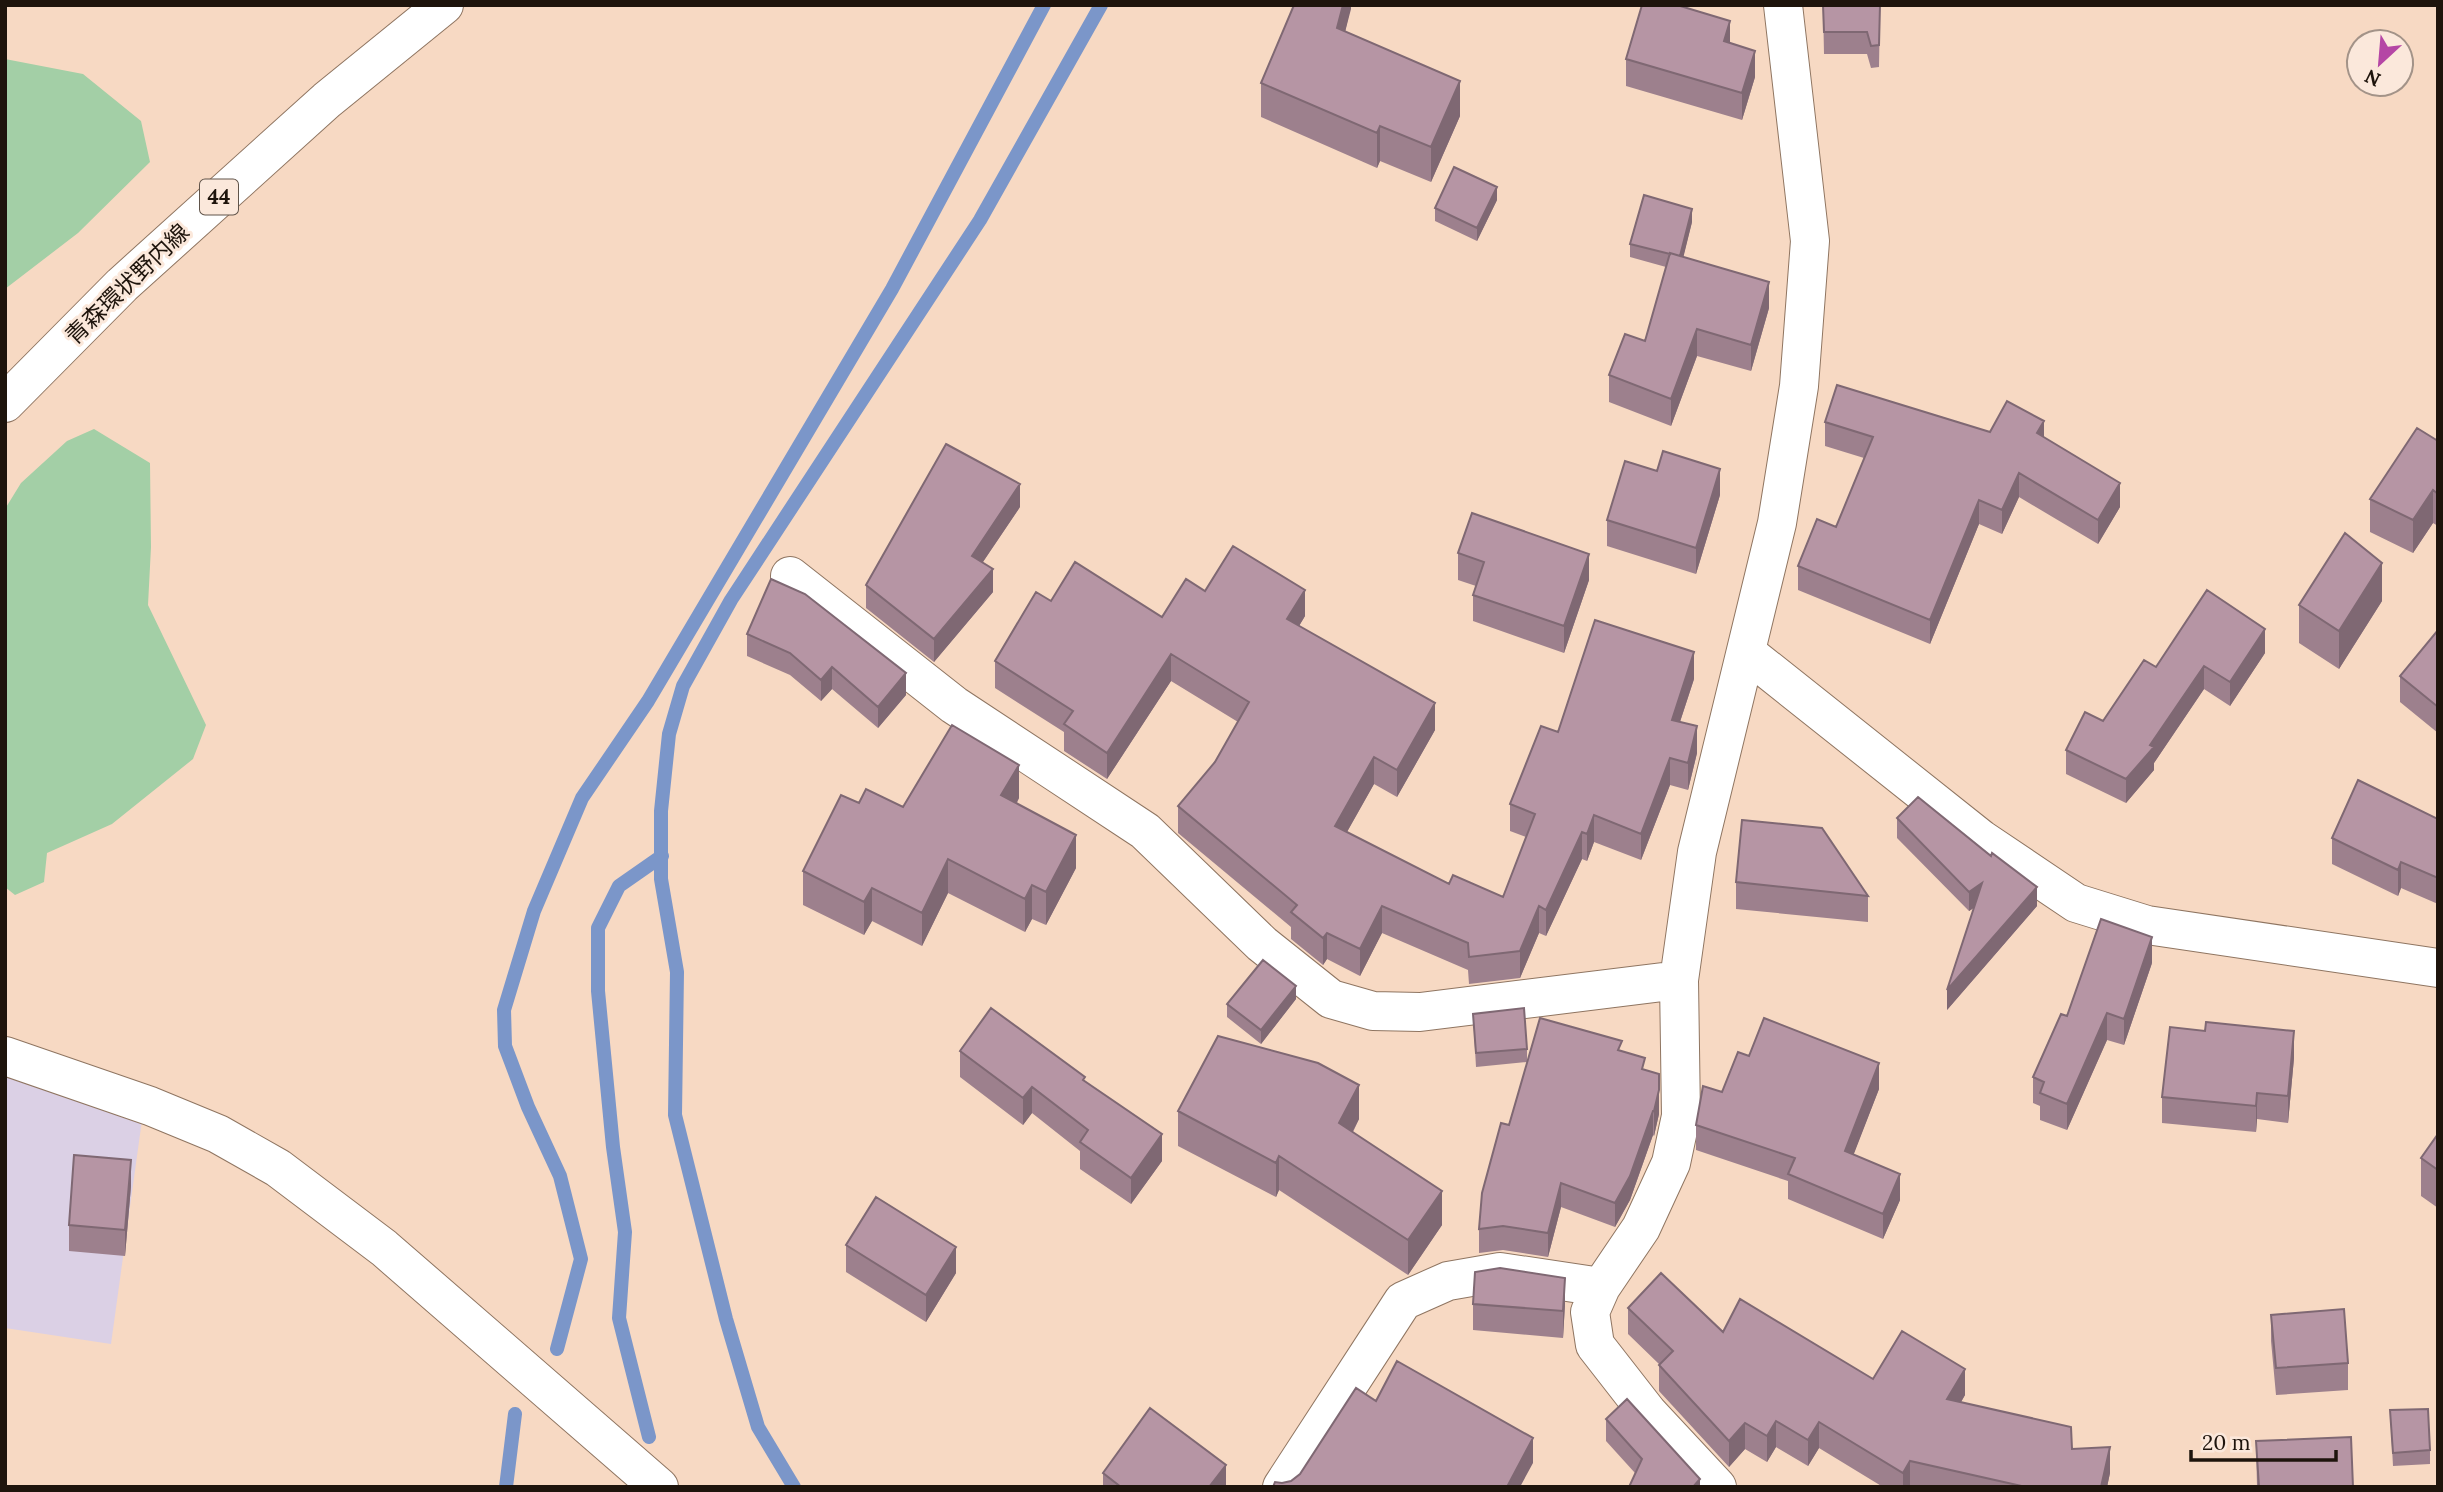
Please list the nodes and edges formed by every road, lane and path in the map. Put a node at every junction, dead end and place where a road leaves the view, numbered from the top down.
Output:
1 (444, 5) edge
2 (1783, 5) edge
3 (5, 402) edge
4 (790, 576) dead end
5 (1747, 653) junction
6 (2438, 968) edge
7 (1679, 980) junction
8 (5, 1056) edge
9 (1601, 1287) junction
10 (659, 1487) edge
11 (1282, 1487) edge
12 (1717, 1487) edge

1 - 3 street, 青森環状野内線 / 44
2 - 5 street
4 - 7 street
5 - 6 street
5 - 7 street
7 - 9 street
8 - 10 street
9 - 11 street
9 - 12 street

